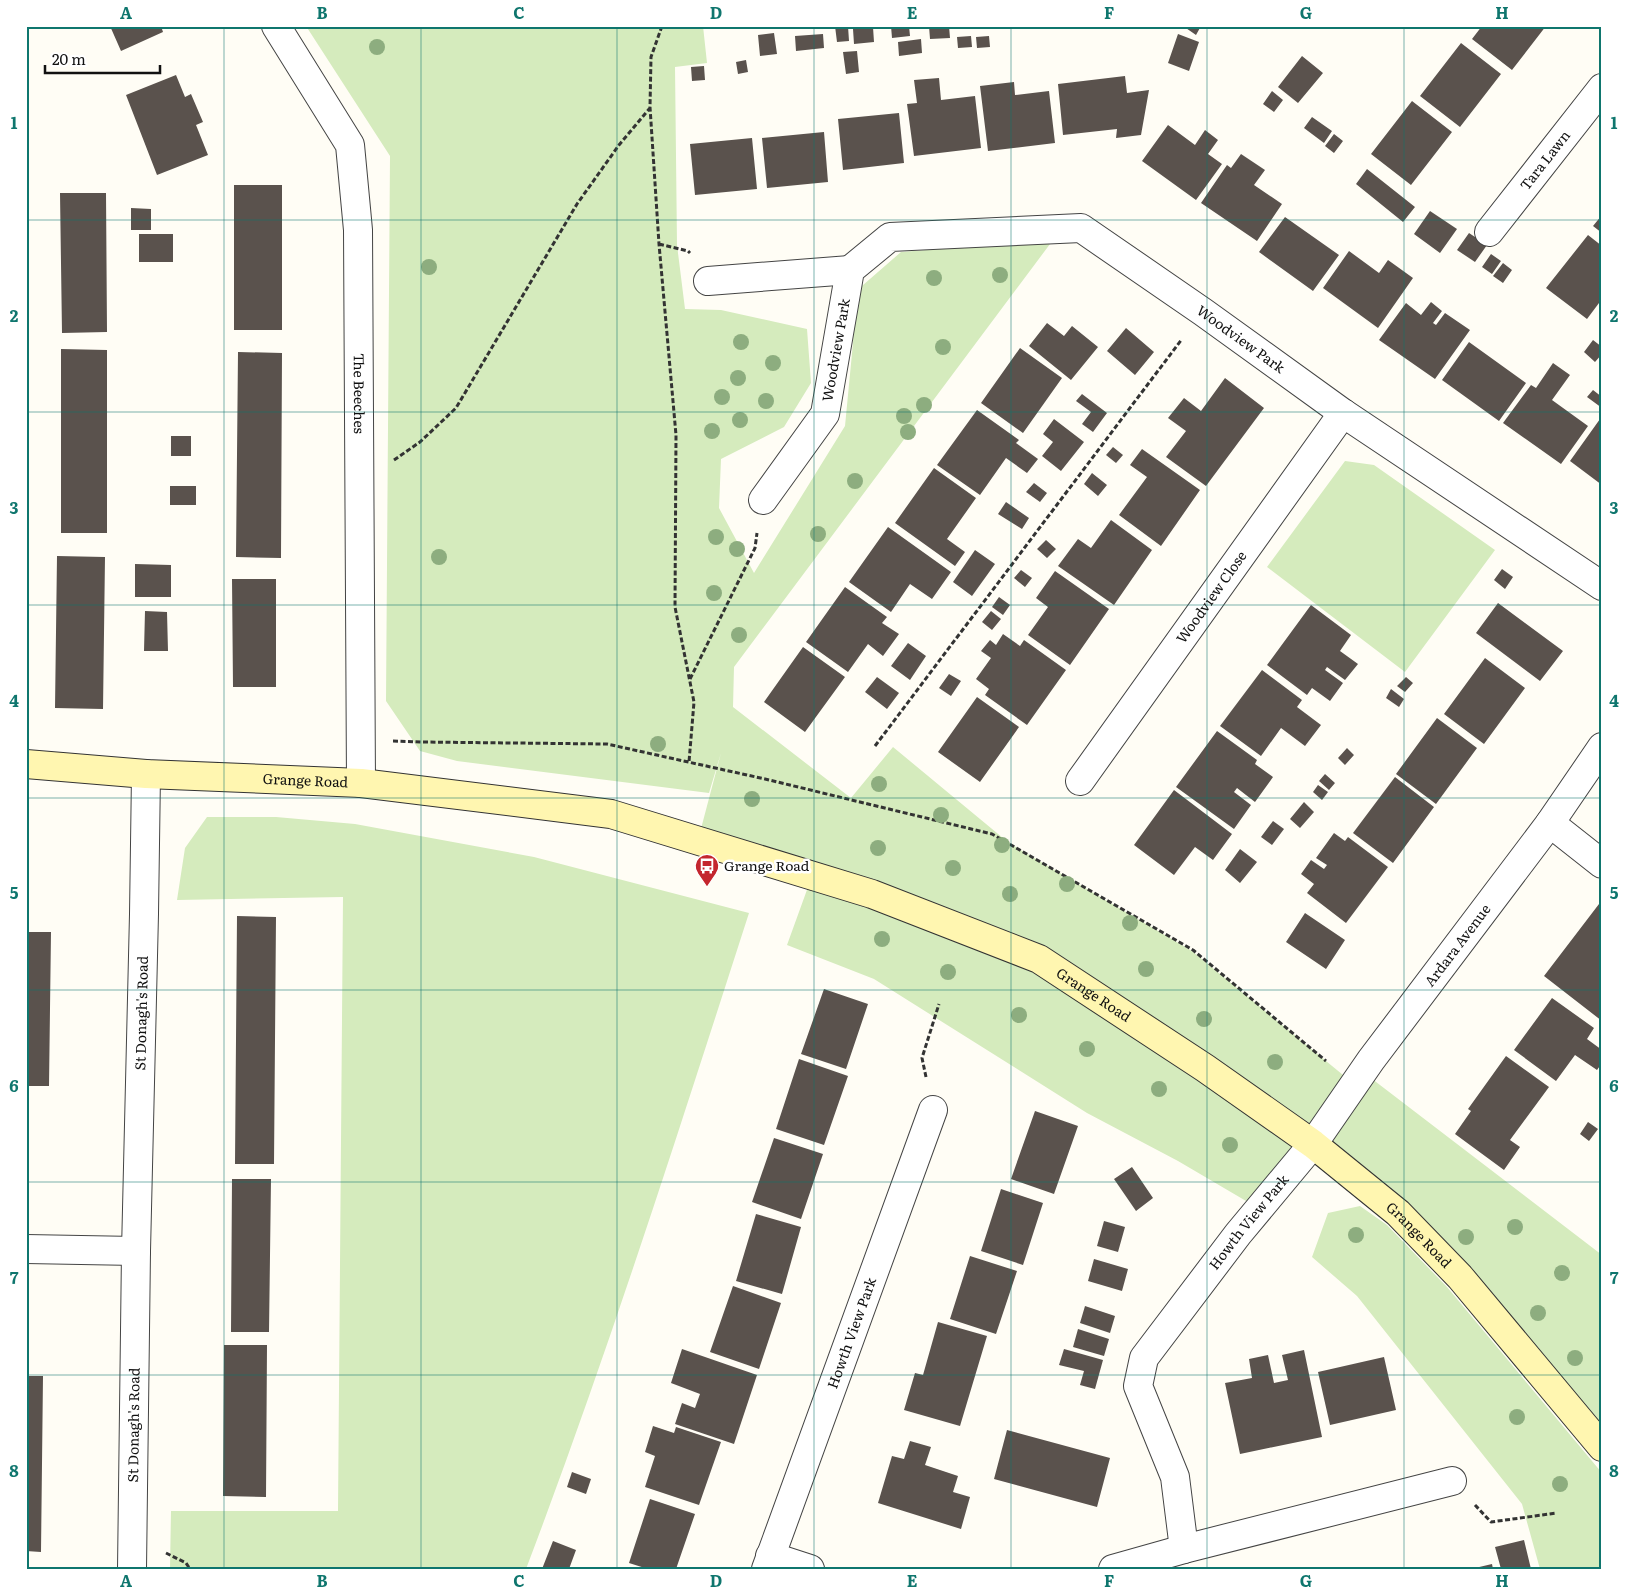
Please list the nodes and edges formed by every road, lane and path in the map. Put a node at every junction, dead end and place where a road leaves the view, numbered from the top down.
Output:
1 (276, 26) edge
2 (662, 26) edge
3 (1602, 88) edge
4 (650, 107) junction
5 (1489, 232) dead end
6 (850, 270) junction
7 (708, 281) dead end
8 (1203, 312) junction
9 (1343, 413) junction
10 (359, 485) junction
11 (763, 500) joint
12 (1602, 586) edge
13 (690, 680) junction
14 (360, 738) junction
15 (875, 746) dead end
16 (1602, 747) edge
17 (690, 762) junction
18 (26, 764) edge
19 (146, 774) junction
20 (1080, 781) dead end
21 (361, 783) junction
22 (1550, 823) junction
23 (1602, 864) edge
24 (939, 1004) dead end
25 (1326, 1061) dead end
26 (933, 1110) joint
27 (1313, 1144) junction
28 (26, 1250) edge
29 (136, 1251) junction
30 (1602, 1447) edge
31 (1452, 1481) joint
32 (1557, 1513) dead end
33 (1184, 1548) junction
34 (768, 1562) edge
35 (132, 1569) edge
36 (810, 1569) edge
37 (1113, 1569) edge

1 - 10 street, The Beeches
2 - 4 path
3 - 5 street, Tara Lawn
4 - 10 path
4 - 13 path
6 - 7 street
6 - 8 street, Woodview Park
6 - 11 street, Woodview Park
8 - 9 street, Woodview Park
8 - 15 path
9 - 12 street, Woodview Park
9 - 20 street, Woodview Close
10 - 14 street, The Beeches
11 - 13 path
13 - 17 path
14 - 17 path
14 - 21 street, The Beeches
16 - 22 street, Ardara Avenue
17 - 25 path
18 - 19 main road, Grange Road
19 - 21 main road, Grange Road
19 - 29 street, St Donagh's Road
21 - 27 main road, Grange Road
22 - 23 street
22 - 27 street, Ardara Avenue
24 - 26 path
26 - 34 street, Howth View Park
27 - 30 main road, Grange Road
27 - 33 street, Howth View Park
28 - 29 street
29 - 35 street, St Donagh's Road
31 - 32 path
31 - 33 street
33 - 37 street
34 - 36 street, Howth View Park

